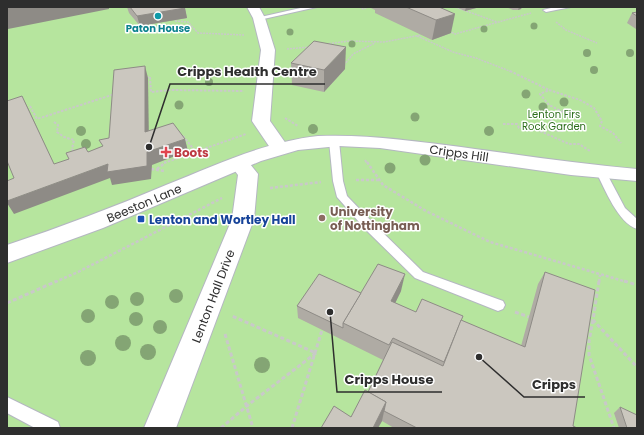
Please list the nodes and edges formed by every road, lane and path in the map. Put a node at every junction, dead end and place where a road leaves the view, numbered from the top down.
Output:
1 (314, 7) edge
2 (359, 7) edge
3 (369, 7) edge
4 (455, 7) edge
5 (568, 7) edge
6 (546, 10) dead end
7 (256, 12) edge
8 (529, 13) dead end
9 (523, 14) dead end
10 (533, 16) dead end
11 (552, 20) dead end
12 (175, 21) edge
13 (497, 22) junction
14 (448, 30) edge
15 (417, 35) junction
16 (421, 35) edge
17 (266, 43) junction
18 (376, 43) junction
19 (597, 43) dead end
20 (325, 44) edge
21 (312, 47) edge
22 (344, 65) edge
23 (143, 78) edge
24 (116, 88) edge
25 (548, 90) junction
26 (264, 97) junction
27 (30, 106) dead end
28 (54, 122) dead end
29 (503, 124) dead end
30 (539, 130) junction
31 (181, 134) edge
32 (275, 140) junction
33 (334, 142) junction
34 (312, 143) junction
35 (621, 143) dead end
36 (196, 152) junction
37 (592, 154) dead end
38 (77, 156) edge
39 (363, 156) dead end
40 (239, 163) junction
41 (157, 168) junction
42 (151, 169) dead end
43 (162, 170) dead end
44 (601, 172) junction
45 (637, 175) edge
46 (379, 180) junction
47 (338, 181) junction
48 (246, 192) junction
49 (637, 225) edge
50 (7, 254) edge
51 (600, 275) junction
52 (637, 285) edge
53 (7, 303) edge
54 (498, 305) dead end
55 (214, 308) junction
56 (593, 320) junction
57 (322, 330) edge
58 (316, 353) junction
59 (637, 367) edge
60 (248, 405) junction
61 (7, 406) edge
62 (52, 428) edge
63 (160, 428) edge
64 (221, 428) edge
65 (254, 428) edge
66 (292, 428) edge
67 (614, 428) edge

1 - 7 lane
2 - 3 path
4 - 13 path
5 - 6 lane
7 - 17 street
8 - 10 path
9 - 13 path
11 - 19 path
12 - 17 path
13 - 14 path
15 - 16 path
15 - 18 path
15 - 25 path
17 - 21 path
17 - 26 street
18 - 20 path
18 - 22 path
23 - 26 path
24 - 27 path
25 - 30 path
25 - 35 path
26 - 32 street
26 - 34 path
28 - 38 path
29 - 30 path
30 - 37 path
31 - 36 path
32 - 34 street, Cripps Hill
32 - 36 path
32 - 40 street, Beeston Lane
33 - 34 street, Cripps Hill
33 - 44 street, Cripps Hill
33 - 47 lane
36 - 41 path
39 - 46 path
40 - 48 street, Lenton Hall Drive
40 - 50 street, Beeston Lane
41 - 42 path
41 - 43 path
44 - 45 street, Cripps Hill
44 - 49 lane
46 - 47 path
46 - 51 path
47 - 48 path
47 - 54 lane
48 - 53 path
48 - 55 street, Lenton Hall Drive
51 - 52 path
51 - 56 path
55 - 58 path
55 - 60 path
55 - 63 street, Lenton Hall Drive
56 - 59 path
56 - 67 path
57 - 58 path
58 - 60 path
58 - 66 path
60 - 64 path
60 - 65 path
61 - 62 lane

